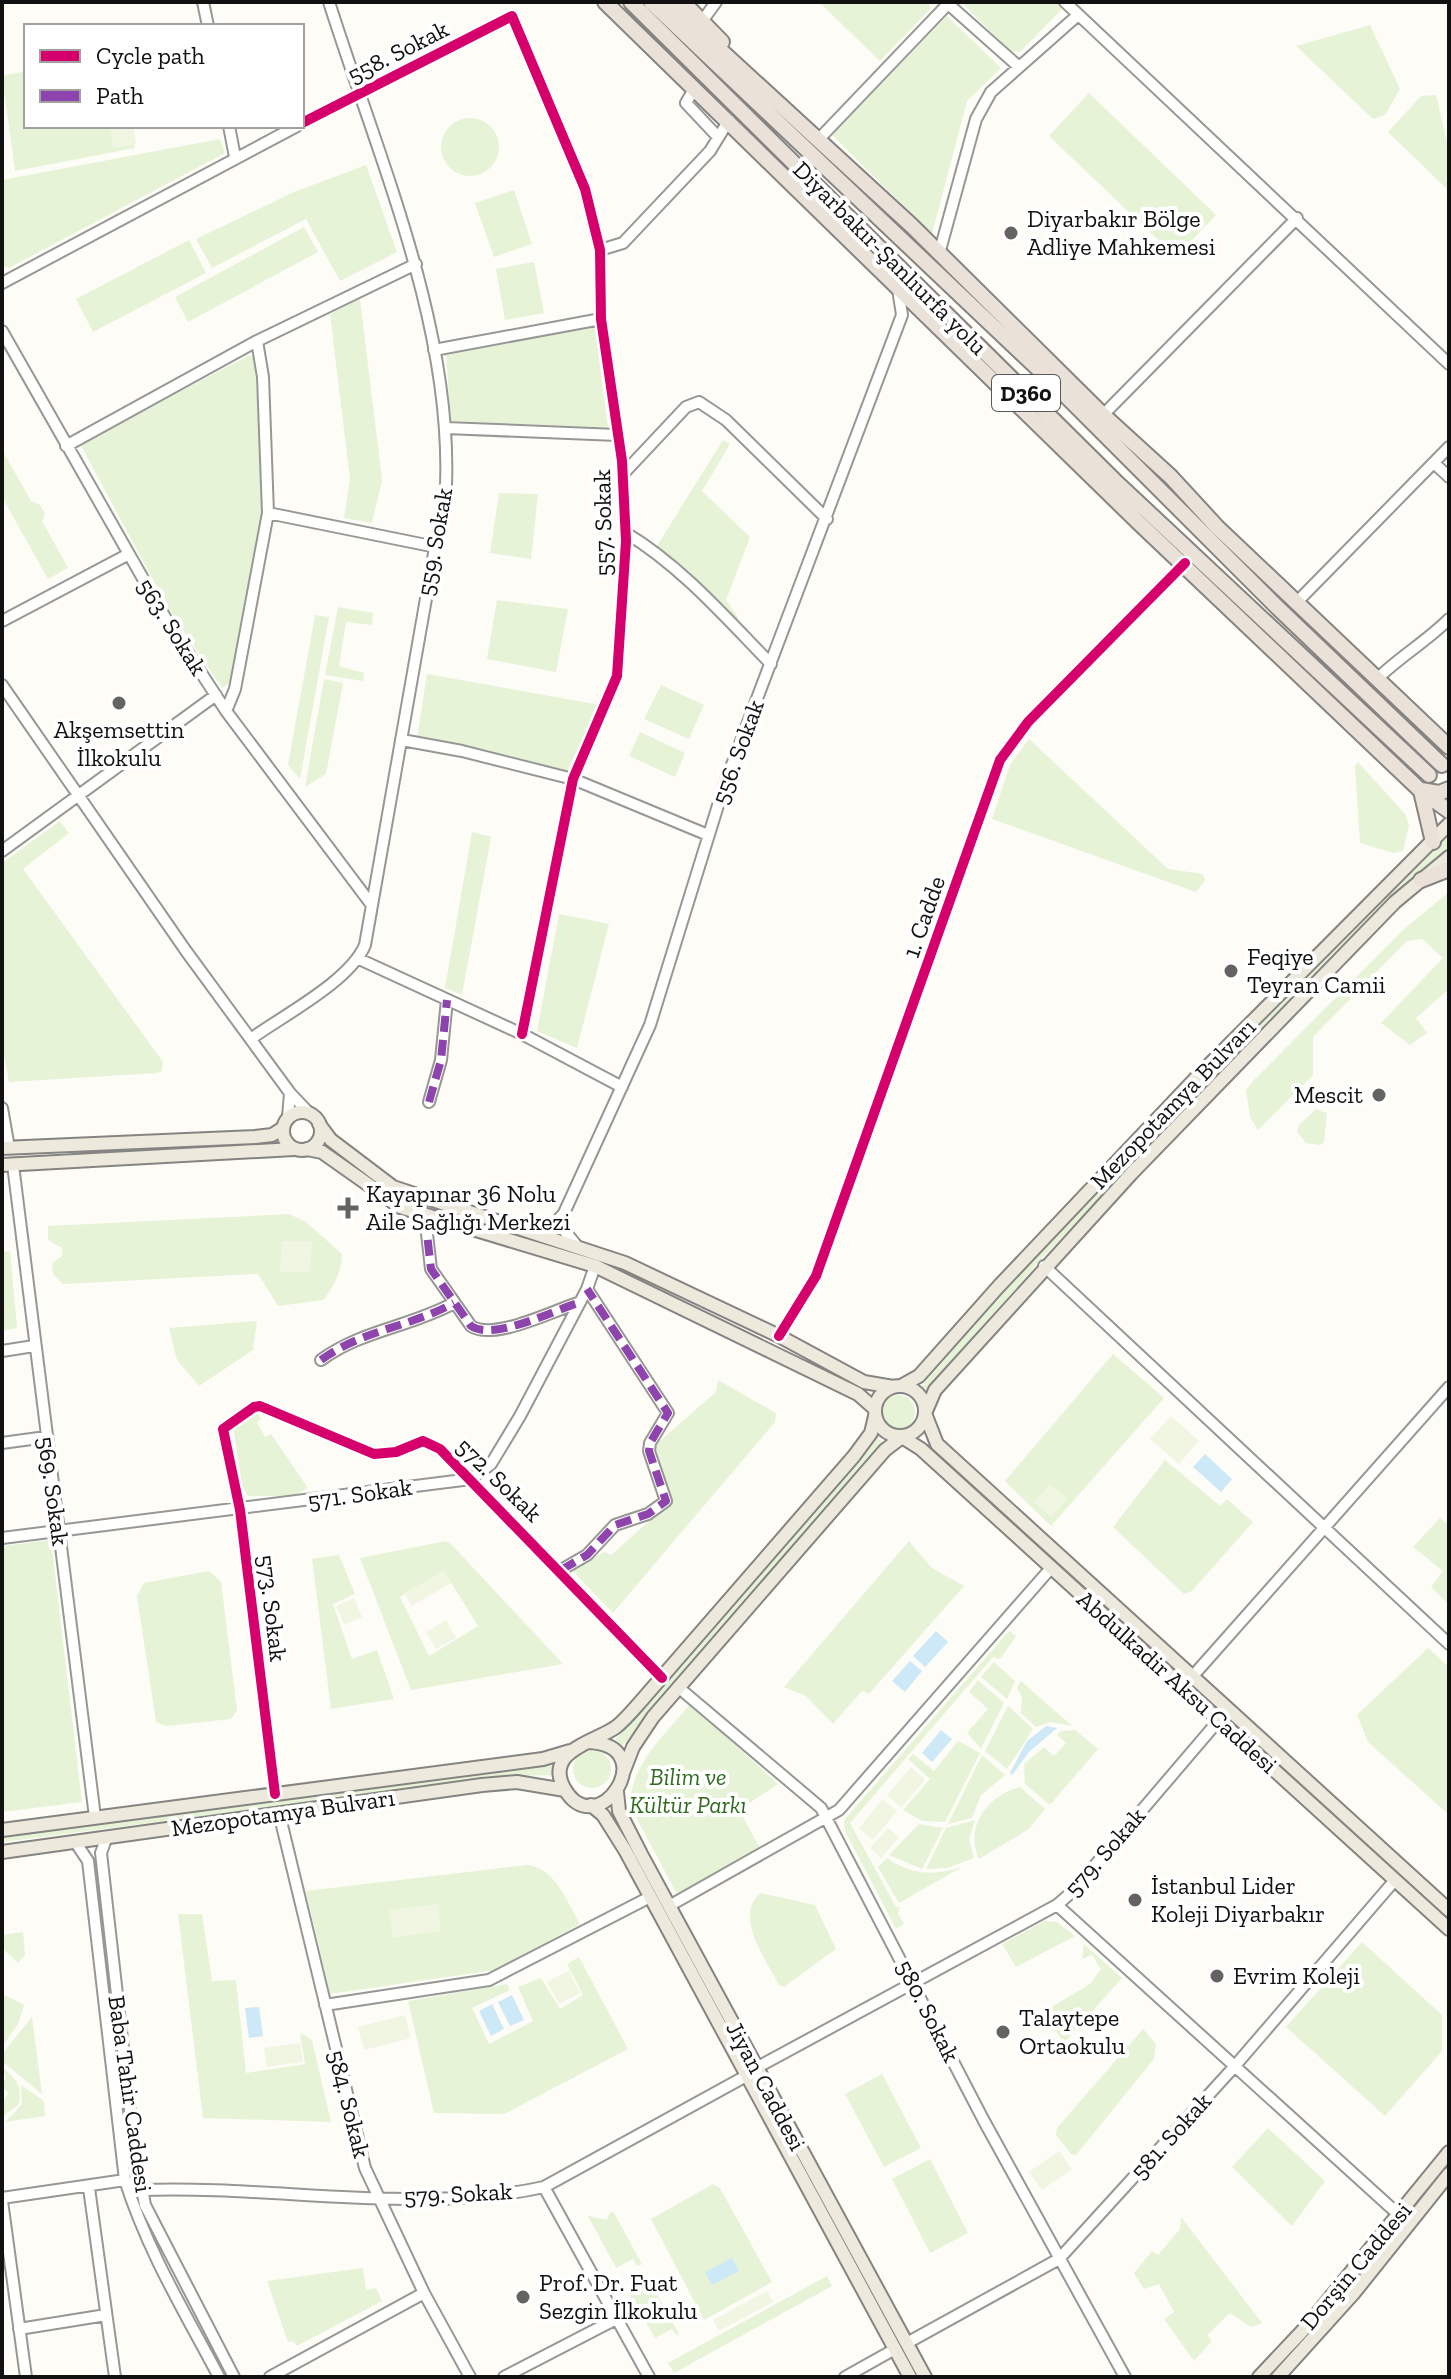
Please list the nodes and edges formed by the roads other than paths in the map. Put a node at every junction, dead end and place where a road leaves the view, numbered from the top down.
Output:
1 (203, 2) edge
2 (329, 2) edge
3 (605, 2) edge
4 (631, 2) edge
5 (651, 2) edge
6 (668, 2) edge
7 (683, 2) edge
8 (716, 2) edge
9 (1065, 2) edge
10 (947, 3) edge
11 (1078, 15) junction
12 (512, 16) joint
13 (703, 20) junction
14 (208, 24) edge
15 (1018, 66) junction
16 (694, 89) junction
17 (765, 91) junction
18 (359, 95) junction
19 (729, 120) junction
20 (304, 123) edge
21 (229, 128) edge
22 (294, 128) edge
23 (718, 137) junction
24 (772, 140) junction
25 (818, 140) junction
26 (235, 157) junction
27 (1297, 218) junction
28 (600, 250) junction
29 (939, 254) junction
30 (416, 264) junction
31 (880, 267) junction
32 (2, 283) edge
33 (948, 284) junction
34 (898, 289) junction
35 (601, 319) junction
36 (2, 331) edge
37 (1019, 332) junction
38 (257, 341) junction
39 (434, 350) junction
40 (1449, 364) edge
41 (1010, 395) junction
42 (1103, 415) junction
43 (446, 428) junction
44 (617, 435) junction
45 (1133, 445) junction
46 (66, 446) junction
47 (1449, 447) edge
48 (1088, 453) junction
49 (1434, 463) junction
50 (623, 474) junction
51 (1449, 477) edge
52 (268, 513) junction
53 (827, 519) junction
54 (626, 533) junction
55 (1215, 545) junction
56 (436, 547) junction
57 (127, 555) junction
58 (1185, 563) junction
59 (1296, 603) junction
60 (1449, 619) edge
61 (2, 621) edge
62 (771, 664) junction
63 (1376, 680) junction
64 (2, 685) edge
65 (216, 695) junction
66 (226, 711) junction
67 (402, 740) junction
68 (1449, 747) edge
69 (1442, 765) dead end
70 (1429, 775) dead end
71 (573, 779) junction
72 (1449, 789) edge
73 (1420, 790) junction
74 (78, 796) junction
75 (1449, 811) edge
76 (1449, 824) edge
77 (708, 835) junction
78 (1433, 842) junction
79 (2, 851) edge
80 (1449, 857) edge
81 (1449, 869) edge
82 (1421, 880) junction
83 (371, 904) junction
84 (359, 959) junction
85 (447, 1000) junction
86 (522, 1034) junction
87 (252, 1038) junction
88 (622, 1087) junction
89 (290, 1093) junction
90 (429, 1102) dead end
91 (2, 1108) edge
92 (315, 1120) junction
93 (286, 1123) junction
94 (6, 1148) edge
95 (300, 1149) junction
96 (8, 1165) edge
97 (564, 1213) junction
98 (425, 1216) junction
99 (531, 1231) junction
100 (577, 1246) junction
101 (595, 1266) junction
102 (1044, 1266) junction
103 (587, 1289) junction
104 (454, 1303) junction
105 (578, 1303) junction
106 (779, 1336) junction
107 (34, 1346) junction
108 (2, 1351) edge
109 (321, 1360) dead end
110 (897, 1386) junction
111 (1449, 1387) edge
112 (875, 1412) junction
113 (926, 1414) junction
114 (223, 1429) joint
115 (46, 1437) junction
116 (902, 1437) junction
117 (2, 1443) edge
118 (471, 1479) junction
119 (240, 1510) junction
120 (1324, 1529) junction
121 (59, 1531) junction
122 (2, 1538) edge
123 (1051, 1568) junction
124 (561, 1570) junction
125 (1449, 1644) edge
126 (1192, 1677) junction
127 (662, 1678) junction
128 (678, 1687) junction
129 (1219, 1720) junction
130 (588, 1742) junction
131 (570, 1751) junction
132 (623, 1773) junction
133 (565, 1790) junction
134 (617, 1792) junction
135 (275, 1794) junction
136 (591, 1805) junction
137 (279, 1813) junction
138 (95, 1817) junction
139 (827, 1819) junction
140 (2, 1830) edge
141 (106, 1839) junction
142 (76, 1843) junction
143 (2, 1852) edge
144 (1395, 1880) junction
145 (650, 1897) junction
146 (1057, 1905) junction
147 (669, 1906) junction
148 (1449, 1910) edge
149 (1449, 1929) edge
150 (913, 1981) junction
151 (325, 2005) junction
152 (1234, 2067) junction
153 (751, 2072) junction
154 (1449, 2152) edge
155 (1449, 2174) edge
156 (125, 2180) junction
157 (544, 2187) junction
158 (89, 2188) junction
159 (142, 2190) junction
160 (377, 2198) junction
161 (2, 2200) edge
162 (1399, 2215) junction
163 (1059, 2259) junction
164 (424, 2293) junction
165 (106, 2315) junction
166 (618, 2318) junction
167 (19, 2329) junction
168 (901, 2346) junction
169 (26, 2377) edge
170 (115, 2377) edge
171 (219, 2377) edge
172 (234, 2377) edge
173 (270, 2377) edge
174 (470, 2377) edge
175 (504, 2377) edge
176 (649, 2377) edge
177 (845, 2377) edge
178 (910, 2377) edge
179 (925, 2377) edge
180 (1125, 2377) edge
181 (1259, 2377) edge
182 (1278, 2377) edge

1 - 14 street
2 - 18 street, 559. Sokak
3 - 16 highway
4 - 24 highway, Diyarbakır-Şanlıurfa yolu / D360
5 - 33 highway, Diyarbakır-Şanlıurfa yolu / D360
6 - 17 highway
7 - 13 highway
8 - 13 street
9 - 11 street
10 - 15 street
10 - 25 street
11 - 15 street
11 - 27 street
12 - 18 street, 558. Sokak
12 - 28 street, 557. Sokak
13 - 17 highway
15 - 29 street
16 - 19 highway
16 - 23 street
17 - 25 highway
18 - 20 street, 558. Sokak
18 - 30 street, 559. Sokak
19 - 23 street
19 - 31 highway
21 - 26 street
22 - 26 street, 558. Sokak
23 - 28 street
24 - 31 highway
24 - 48 highway, Diyarbakır-Şanlıurfa yolu / D360
25 - 29 highway
26 - 32 street, 558. Sokak
27 - 40 street
27 - 42 street
28 - 35 street, 557. Sokak
29 - 37 highway
30 - 38 street
30 - 39 street, 559. Sokak
31 - 34 highway
33 - 37 highway
33 - 55 highway, Diyarbakır-Şanlıurfa yolu / D360
34 - 41 highway
34 - 53 street, 556. Sokak
35 - 39 street
35 - 44 street, 557. Sokak
36 - 46 street, 563. Sokak
37 - 42 highway
38 - 46 street
38 - 52 street
39 - 43 street, 559. Sokak
41 - 48 highway
41 - 58 highway
42 - 45 highway
43 - 44 street
43 - 56 street, 559. Sokak
44 - 50 street, 557. Sokak
45 - 55 highway
45 - 59 highway
46 - 57 street, 563. Sokak
47 - 49 street
48 - 70 highway, Diyarbakır-Şanlıurfa yolu / D360
49 - 51 street
49 - 59 street
50 - 53 street
50 - 54 street, 557. Sokak
52 - 56 street
52 - 66 street
53 - 62 street, 556. Sokak
54 - 62 street
54 - 71 street, 557. Sokak
55 - 69 highway, Diyarbakır-Şanlıurfa yolu / D360
56 - 67 street, 559. Sokak
57 - 61 street
57 - 65 street, 563. Sokak
58 - 73 highway
58 - 106 street, 1. Cadde
59 - 63 highway
60 - 63 street
62 - 77 street, 556. Sokak
63 - 68 highway
64 - 74 street
65 - 66 street, 563. Sokak
65 - 74 street
66 - 83 street, 563. Sokak
67 - 71 street
67 - 83 street, 559. Sokak
71 - 77 street
71 - 86 street, 557. Sokak
72 - 73 highway
73 - 75 highway
73 - 78 highway
74 - 79 street
74 - 87 street
76 - 78 main road, Mezopotamya Bulvarı
77 - 88 street, 556. Sokak
78 - 110 main road, Mezopotamya Bulvarı
80 - 82 main road, Mezopotamya Bulvarı
81 - 82 highway
82 - 102 main road, Mezopotamya Bulvarı
83 - 84 street, 559. Sokak
84 - 85 street
84 - 87 street
85 - 86 street
85 - 90 street
86 - 88 street
87 - 89 street
88 - 97 street, 556. Sokak
89 - 92 street
89 - 93 street
91 - 94 street
92 - 93 main road
92 - 95 main road
92 - 99 main road
93 - 94 main road
93 - 95 main road
95 - 96 main road
95 - 98 main road
96 - 107 street, 569. Sokak
97 - 99 street
97 - 100 street
98 - 101 main road
98 - 104 street
99 - 100 main road
100 - 106 main road
101 - 103 street
101 - 112 main road
102 - 113 main road, Mezopotamya Bulvarı
102 - 120 street
103 - 105 street
103 - 124 street
104 - 105 street
104 - 109 street
105 - 118 street
106 - 110 main road
107 - 108 street
107 - 115 street, 569. Sokak
110 - 112 main road
110 - 113 main road
111 - 120 street
112 - 116 main road
112 - 127 main road
113 - 116 main road
113 - 126 main road, Abdulkadir Aksu Caddesi
114 - 118 street, 572. Sokak
114 - 119 street, 573. Sokak
115 - 117 street
115 - 121 street, 569. Sokak
116 - 123 main road, Abdulkadir Aksu Caddesi
116 - 128 main road
118 - 119 street, 571. Sokak
118 - 124 street, 572. Sokak
119 - 121 street, 571. Sokak
119 - 135 street, 573. Sokak
120 - 125 street
120 - 126 street
121 - 122 street, 571. Sokak
121 - 138 street, 569. Sokak
123 - 129 main road, Abdulkadir Aksu Caddesi
123 - 139 street
124 - 127 street, 572. Sokak
126 - 148 main road, Abdulkadir Aksu Caddesi
127 - 130 main road
128 - 132 main road
128 - 139 street, 580. Sokak
129 - 144 main road, Abdulkadir Aksu Caddesi
129 - 146 street, 579. Sokak
130 - 131 main road
130 - 132 main road
131 - 133 main road
131 - 135 main road
132 - 134 main road
133 - 136 main road
133 - 137 main road, Mezopotamya Bulvarı
134 - 136 main road
134 - 147 main road, Jiyan Caddesi
135 - 138 main road
136 - 145 main road, Jiyan Caddesi
137 - 141 main road, Mezopotamya Bulvarı
137 - 151 street, 584. Sokak
138 - 140 main road
139 - 147 street
139 - 150 street, 580. Sokak
141 - 142 main road, Mezopotamya Bulvarı
141 - 159 street, Baba Tahir Caddesi
142 - 143 main road, Mezopotamya Bulvarı
142 - 156 street, Baba Tahir Caddesi
144 - 149 main road, Abdulkadir Aksu Caddesi
144 - 152 street, 581. Sokak
145 - 151 street
145 - 153 main road, Jiyan Caddesi
146 - 150 street, 579. Sokak
146 - 152 street
147 - 153 main road, Jiyan Caddesi
150 - 153 street, 579. Sokak
150 - 163 street, 580. Sokak
151 - 160 street, 584. Sokak
152 - 162 street
152 - 163 street, 581. Sokak
153 - 157 street, 579. Sokak
153 - 168 main road, Jiyan Caddesi
154 - 162 main road, Dorşin Caddesi
155 - 182 main road, Dorşin Caddesi
156 - 158 street
156 - 171 street, Baba Tahir Caddesi
157 - 160 street, 579. Sokak
157 - 166 street
158 - 161 street
158 - 165 street
159 - 160 street, 579. Sokak
159 - 172 street, Baba Tahir Caddesi
160 - 164 street, 584. Sokak
161 - 167 street
162 - 181 main road, Dorşin Caddesi
163 - 168 street, 581. Sokak
163 - 180 street, 580. Sokak
164 - 173 street
164 - 174 street, 584. Sokak
165 - 167 street
165 - 170 street
166 - 175 street
166 - 176 street
167 - 169 street
168 - 177 street, 581. Sokak
168 - 178 main road, Jiyan Caddesi
168 - 179 main road, Jiyan Caddesi

